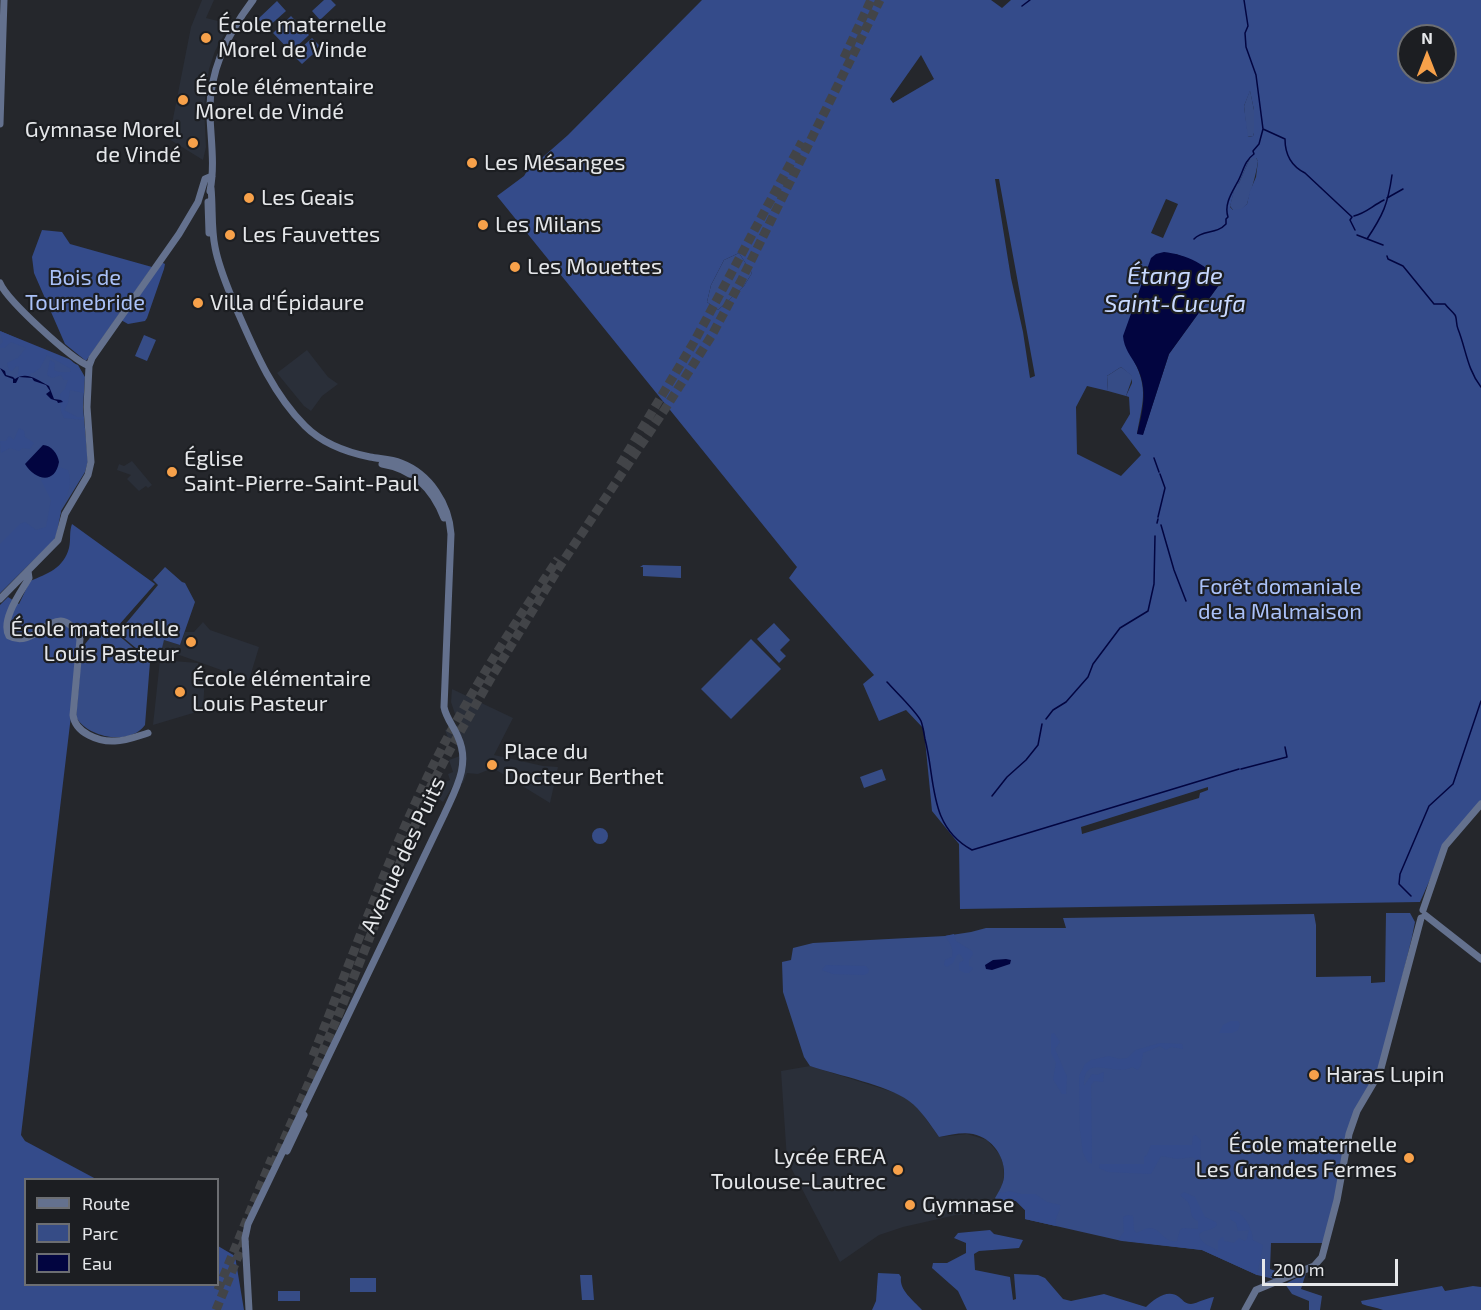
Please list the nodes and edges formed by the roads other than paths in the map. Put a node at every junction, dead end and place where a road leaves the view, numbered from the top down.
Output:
1 (4, 0) edge
2 (253, 0) edge
3 (0, 123) edge
4 (212, 176) junction
5 (0, 283) edge
6 (89, 366) junction
7 (28, 571) junction
8 (7, 592) junction
9 (0, 599) edge
10 (18, 599) junction
11 (148, 733) dead end
12 (1481, 804) edge
13 (1423, 914) junction
14 (1481, 959) edge
15 (249, 1310) edge
16 (1245, 1310) edge

1 - 3 street
2 - 4 street, Avenue des Puits
4 - 6 street
4 - 15 street, Avenue des Puits
5 - 6 street
6 - 7 street
7 - 8 street
7 - 10 street
8 - 9 street
8 - 10 street
10 - 11 street
12 - 13 street
13 - 14 street
13 - 16 street

